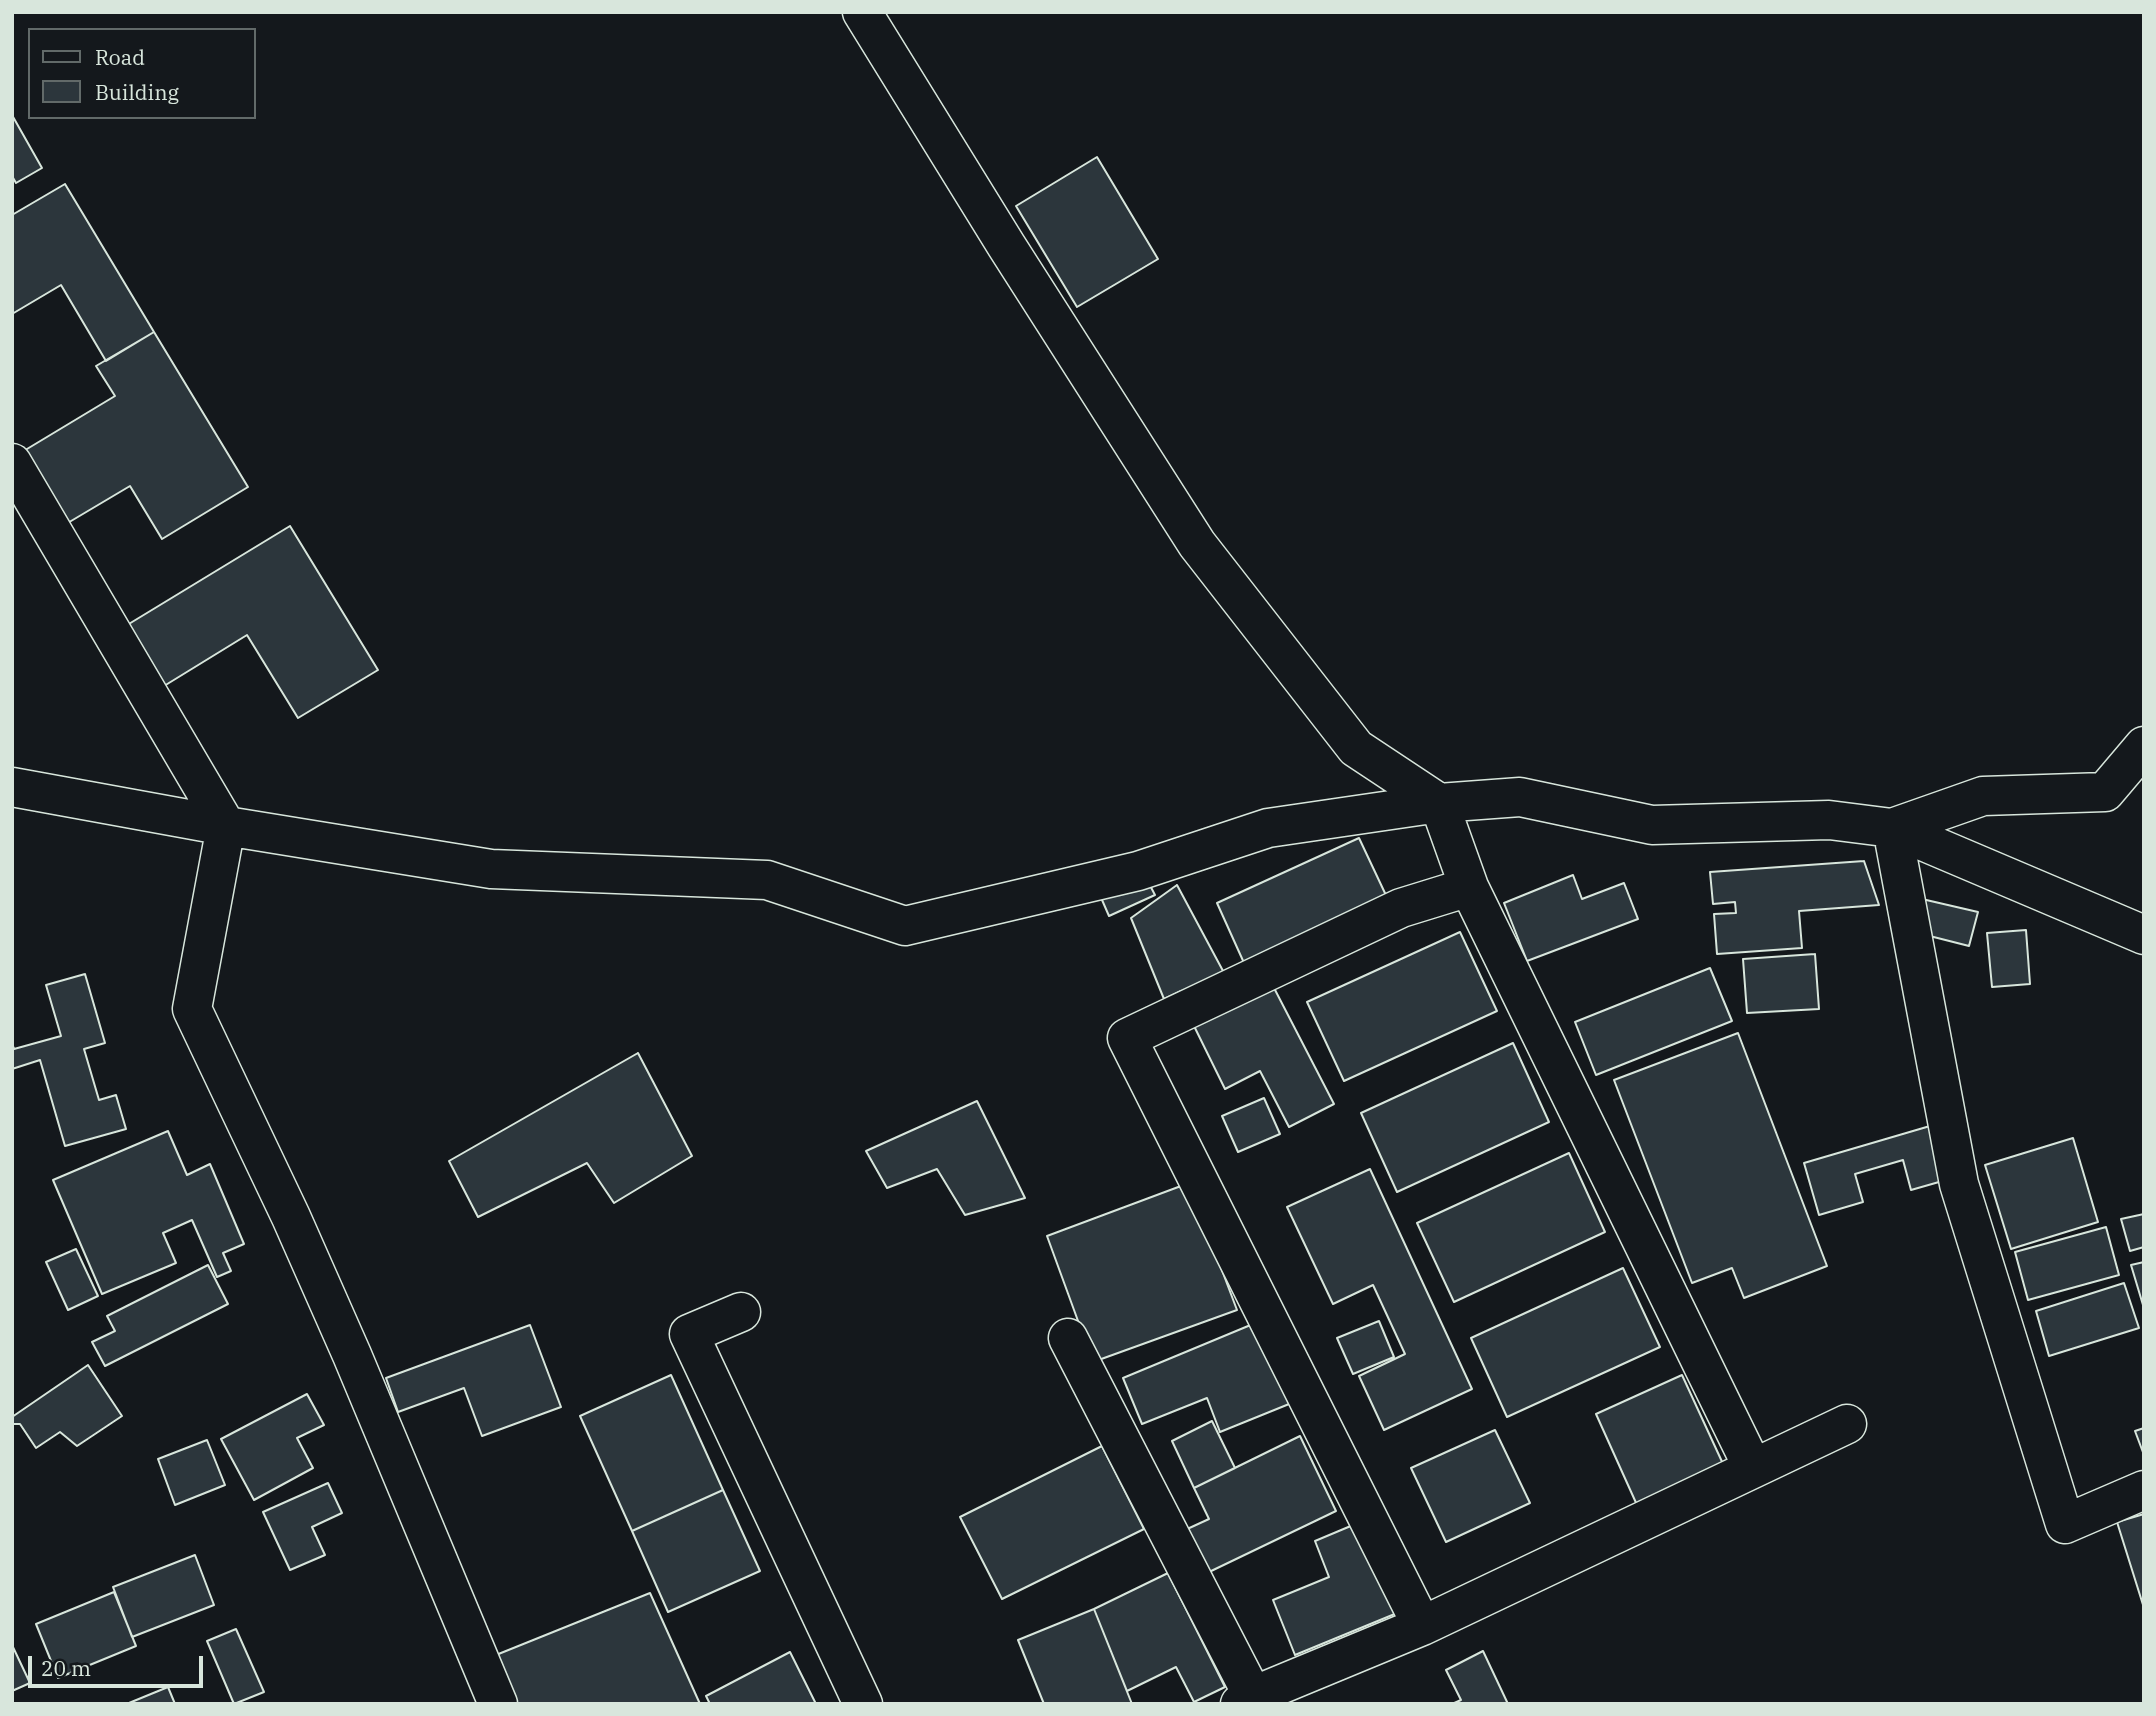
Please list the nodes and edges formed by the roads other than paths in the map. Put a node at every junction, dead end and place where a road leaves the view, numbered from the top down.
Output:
1 (862, 12) edge
2 (12, 463) edge
3 (2144, 746) edge
4 (12, 787) edge
5 (1439, 803) junction
6 (226, 825) junction
7 (1892, 828) junction
8 (1469, 887) junction
9 (2144, 935) edge
10 (741, 1312) dead end
11 (1068, 1338) dead end
12 (1847, 1423) dead end
13 (1754, 1468) junction
14 (2144, 1490) edge
15 (1422, 1626) junction
16 (1247, 1700) edge
17 (498, 1704) edge
18 (863, 1704) edge

1 - 5 street
2 - 6 street
3 - 7 street
4 - 6 street
5 - 6 street
5 - 7 street
5 - 8 street
6 - 17 street
7 - 9 street
7 - 14 street
8 - 13 street
8 - 15 street
10 - 18 street
11 - 16 street
12 - 13 street
13 - 15 street
15 - 16 street

